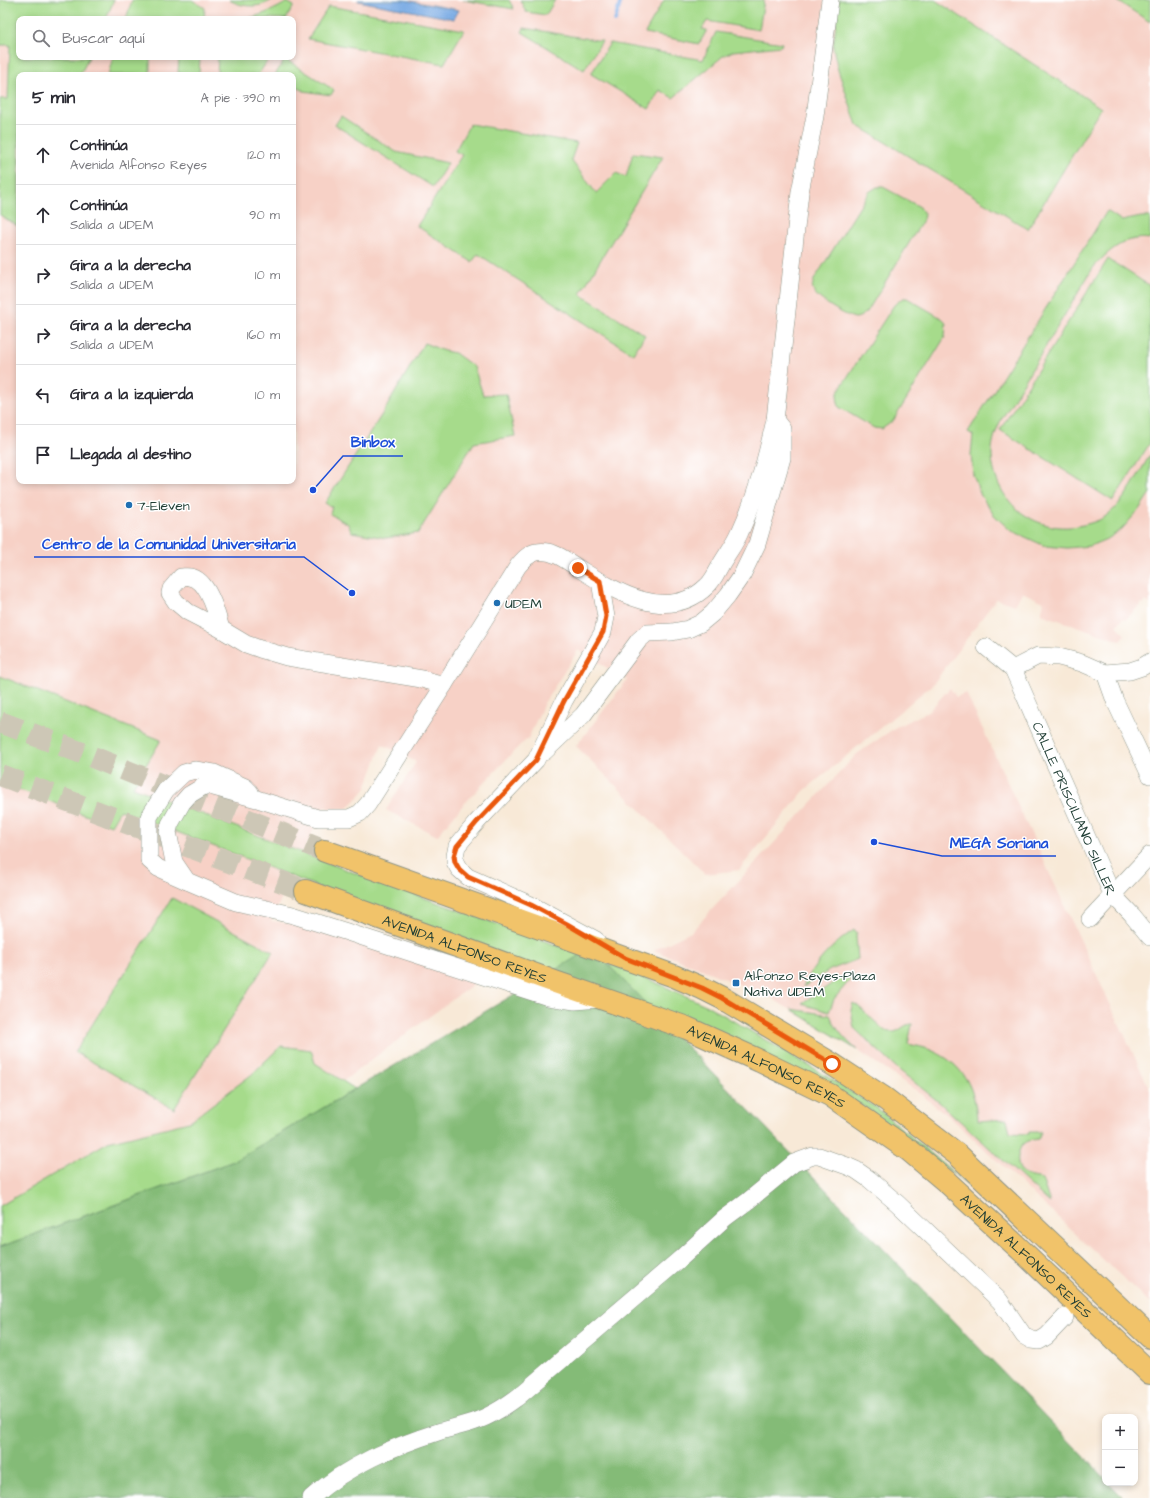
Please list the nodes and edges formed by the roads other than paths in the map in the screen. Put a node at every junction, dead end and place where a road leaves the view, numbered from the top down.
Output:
1 (830, 0) edge
2 (775, 420) junction
3 (600, 581) junction
4 (221, 629) dead end
5 (986, 647) dead end
6 (1150, 662) edge
7 (1013, 669) junction
8 (1105, 672) junction
9 (444, 685) junction
10 (536, 760) junction
11 (1150, 775) edge
12 (257, 799) junction
13 (325, 851) tunnel mouth
14 (1150, 855) edge
15 (187, 881) junction
16 (306, 891) tunnel mouth
17 (1112, 894) junction
18 (1090, 919) dead end
19 (1150, 937) edge
20 (625, 958) junction
21 (603, 999) junction
22 (1065, 1317) dead end
23 (1150, 1337) edge
24 (1150, 1373) edge
25 (311, 1498) edge

1 - 2 street
2 - 3 street
2 - 10 street
3 - 9 street
3 - 10 street
4 - 9 street
5 - 7 street
6 - 8 street
7 - 8 street
7 - 17 street, CALLE PRISCILIANO SILLER
8 - 11 street
9 - 12 street
10 - 20 street
12 - 15 street
12 - 15 street
13 - 20 main road, AVENIDA ALFONSO REYES
14 - 17 street
15 - 21 street
16 - 21 main road, AVENIDA ALFONSO REYES
17 - 18 street
17 - 19 street, CALLE PRISCILIANO SILLER
20 - 23 main road, AVENIDA ALFONSO REYES
21 - 24 main road, AVENIDA ALFONSO REYES
22 - 25 street

